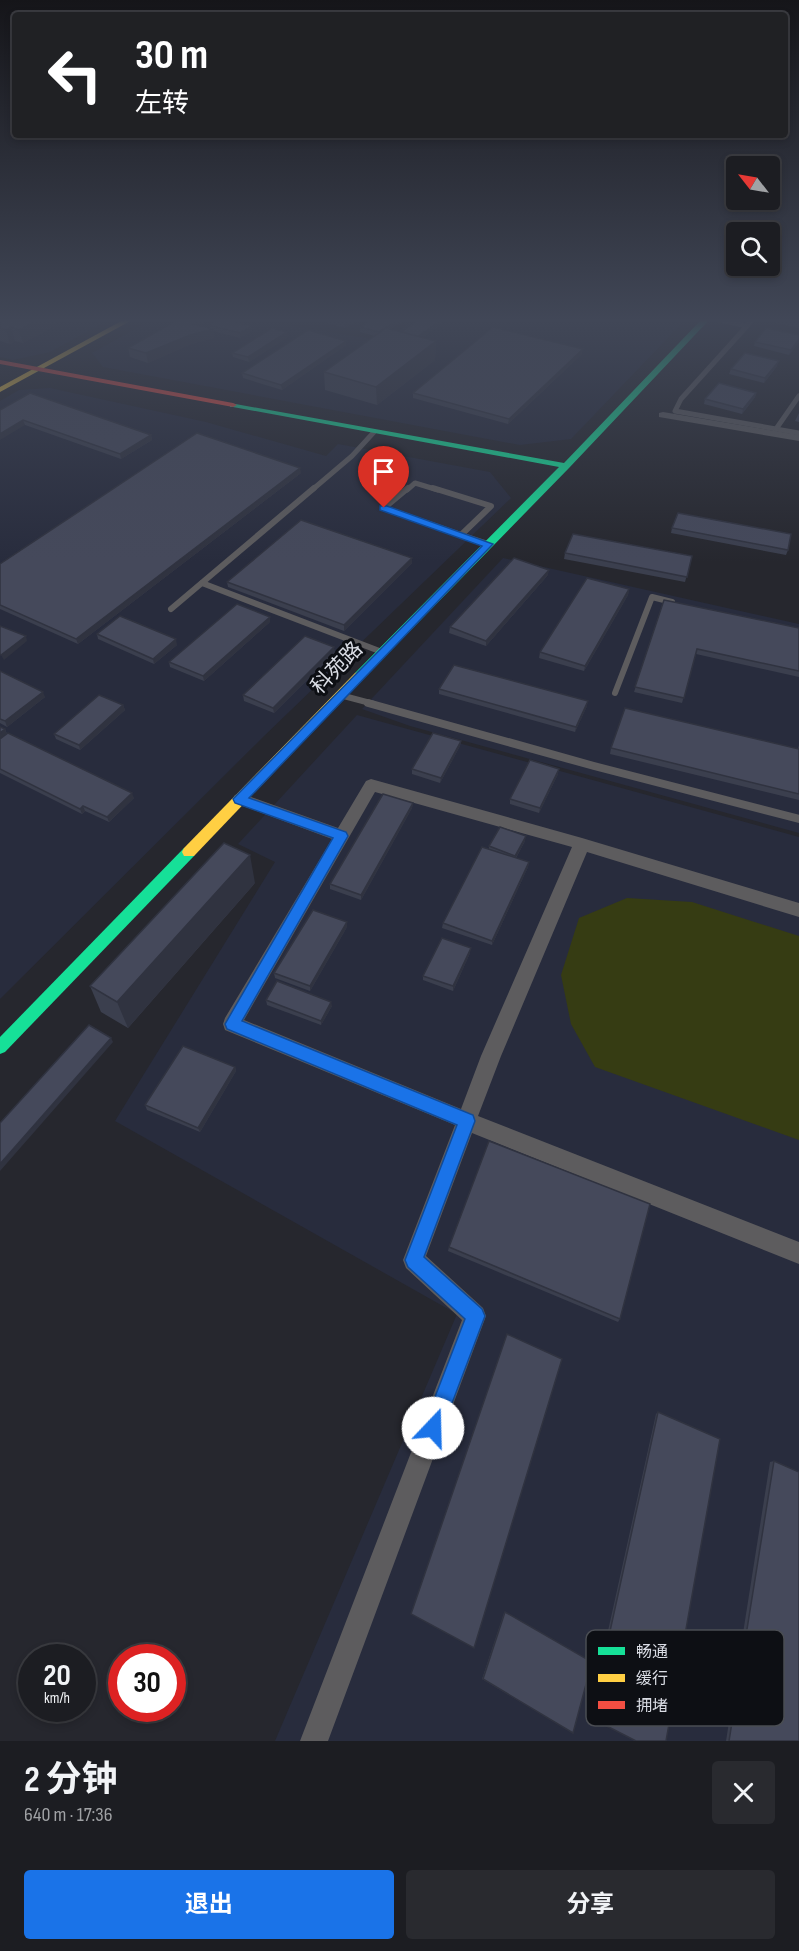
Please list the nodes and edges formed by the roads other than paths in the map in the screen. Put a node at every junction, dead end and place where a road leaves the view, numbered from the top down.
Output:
1 (185, 400) edge
2 (629, 400) edge
3 (680, 400) edge
4 (796, 400) edge
5 (663, 415) dead end
6 (776, 429) junction
7 (799, 433) edge
8 (371, 435) junction
9 (799, 438) edge
10 (563, 470) junction
11 (461, 535) junction
12 (488, 544) junction
13 (202, 583) junction
14 (675, 602) edge
15 (171, 609) dead end
16 (382, 652) junction
17 (615, 693) dead end
18 (340, 695) junction
19 (240, 799) junction
20 (799, 819) edge
21 (342, 836) junction
22 (582, 844) junction
23 (799, 910) edge
24 (0, 1047) edge
25 (467, 1121) junction
26 (799, 1253) edge
27 (314, 1741) edge

1 - 8 street
2 - 10 street, 科苑路
3 - 6 lane
4 - 6 lane
5 - 9 street
6 - 7 lane
8 - 10 street
8 - 13 lane
10 - 12 street, 科苑路
11 - 11 lane
11 - 12 lane
12 - 16 street, 科苑路
13 - 15 lane
13 - 16 lane
14 - 17 lane
16 - 18 street, 科苑路
18 - 19 street, 科苑路
18 - 20 lane
19 - 21 street
19 - 24 street, 科苑路
21 - 22 street
21 - 25 street
22 - 23 street
22 - 25 street
25 - 26 street
25 - 27 street

